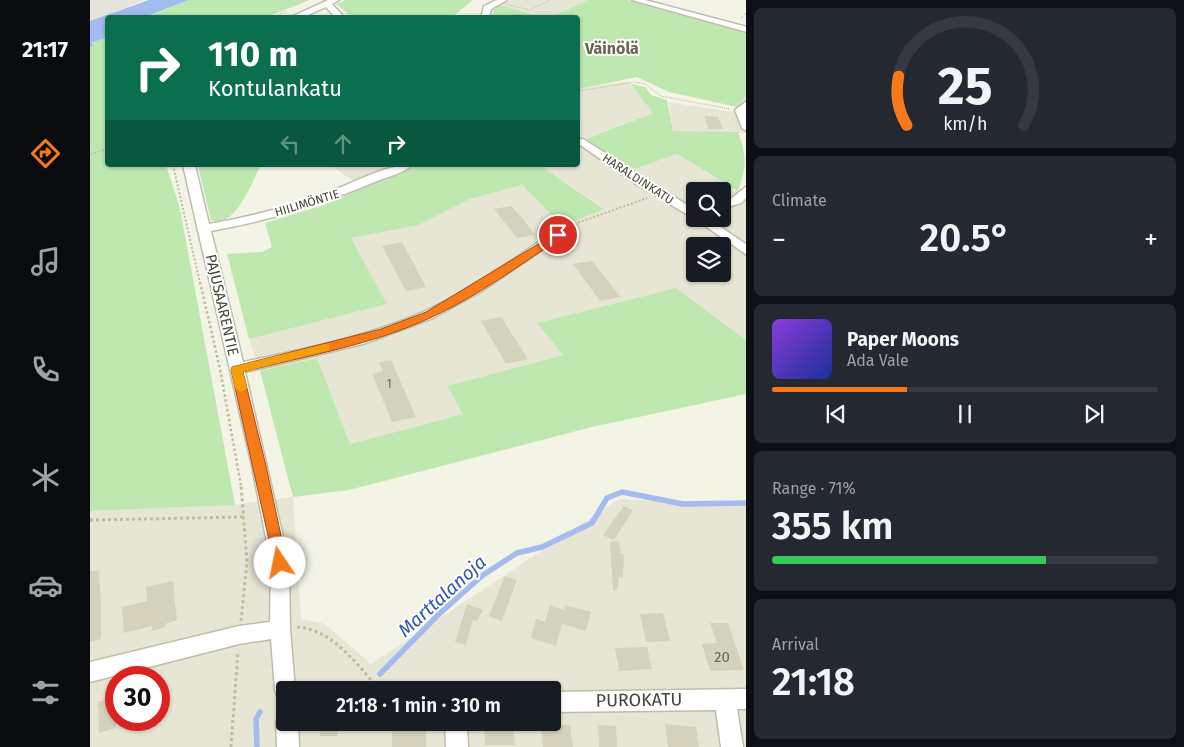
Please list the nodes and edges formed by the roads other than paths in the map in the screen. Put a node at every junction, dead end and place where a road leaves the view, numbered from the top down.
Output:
1 (636, 0) edge
2 (500, 1) edge
3 (331, 2) edge
4 (300, 15) edge
5 (339, 15) edge
6 (486, 15) edge
7 (746, 30) edge
8 (743, 107) edge
9 (746, 128) edge
10 (583, 142) dead end
11 (190, 167) edge
12 (401, 167) edge
13 (746, 189) edge
14 (731, 202) edge
15 (686, 210) edge
16 (712, 227) edge
17 (204, 229) junction
18 (558, 235) road end
19 (746, 251) edge
20 (236, 370) junction
21 (280, 629) junction
22 (90, 672) edge
23 (284, 681) edge
24 (746, 698) edge
25 (725, 699) junction
26 (561, 702) edge
27 (287, 731) edge
28 (456, 731) edge
29 (288, 747) edge
30 (457, 747) edge
31 (732, 747) edge

1 - 7 street
2 - 6 street
3 - 4 street
3 - 5 street
8 - 9 street
10 - 15 street, HARALDINKATU
11 - 17 street, PAJUSAARENTIE
12 - 17 street, HIILIMÖNTIE
13 - 14 street
16 - 19 street
17 - 20 street, PAJUSAARENTIE
18 - 20 street
20 - 21 street, PAJUSAARENTIE
21 - 22 street
21 - 23 street, PAJUSAARENTIE
24 - 25 street, PUROKATU
25 - 26 street, PUROKATU
25 - 31 street
27 - 29 street
28 - 30 street

